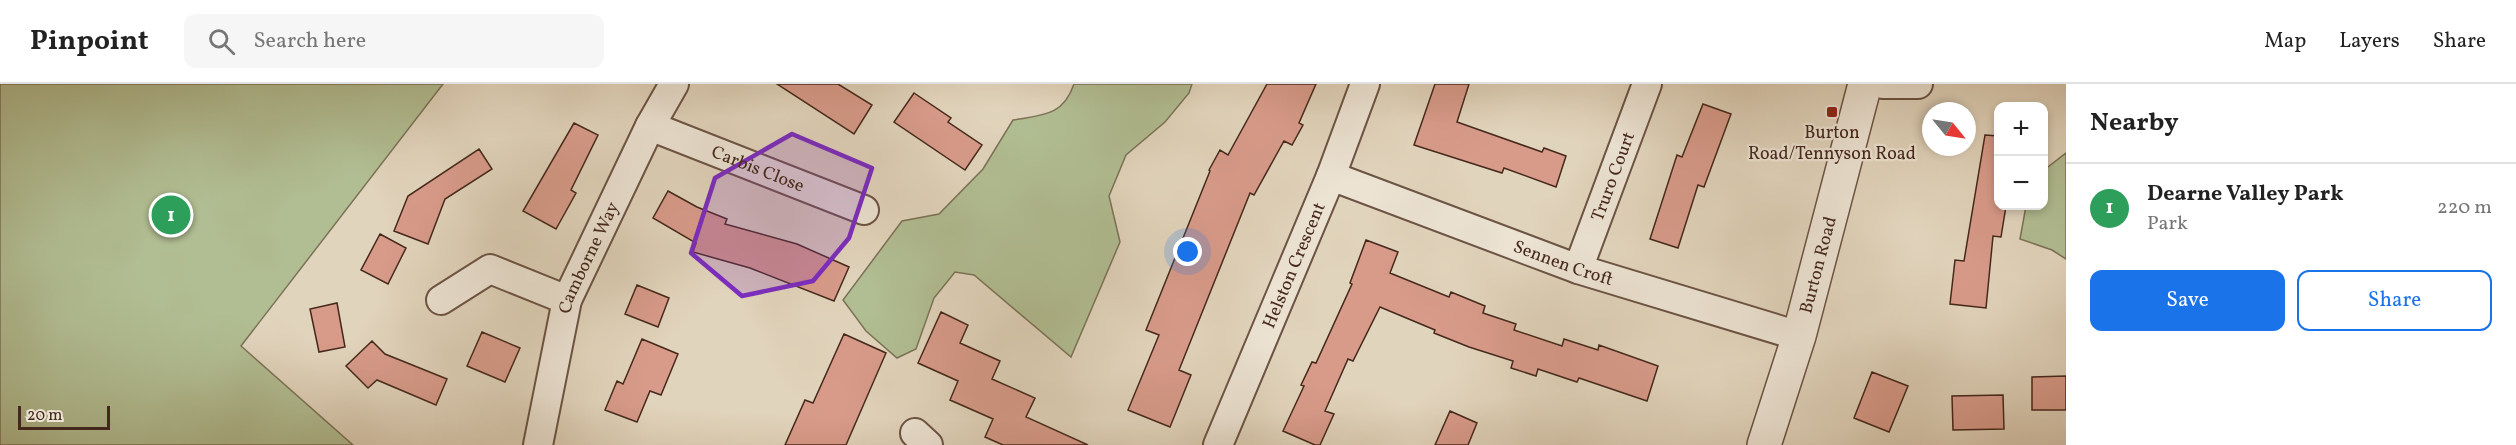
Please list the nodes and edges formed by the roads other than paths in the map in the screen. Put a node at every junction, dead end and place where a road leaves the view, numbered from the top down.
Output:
1 (674, 84) edge
2 (1365, 84) edge
3 (1647, 84) edge
4 (1865, 84) edge
5 (1883, 84) edge
6 (1918, 84) edge
7 (650, 126) junction
8 (1331, 176) junction
9 (864, 210) dead end
10 (1578, 269) junction
11 (441, 300) dead end
12 (567, 300) junction
13 (1799, 336) junction
14 (538, 445) edge
15 (1218, 445) edge
16 (1764, 445) edge

1 - 7 street, Camborne Way
2 - 8 street, Helston Crescent
3 - 10 street, Truro Court
4 - 13 street, Burton Road
5 - 6 street
7 - 9 street, Carbis Close
7 - 12 street, Camborne Way
8 - 10 street, Sennen Croft
8 - 15 street, Helston Crescent
10 - 13 street, Sennen Croft
11 - 12 street
12 - 14 street, Camborne Way
13 - 16 street, Burton Road

